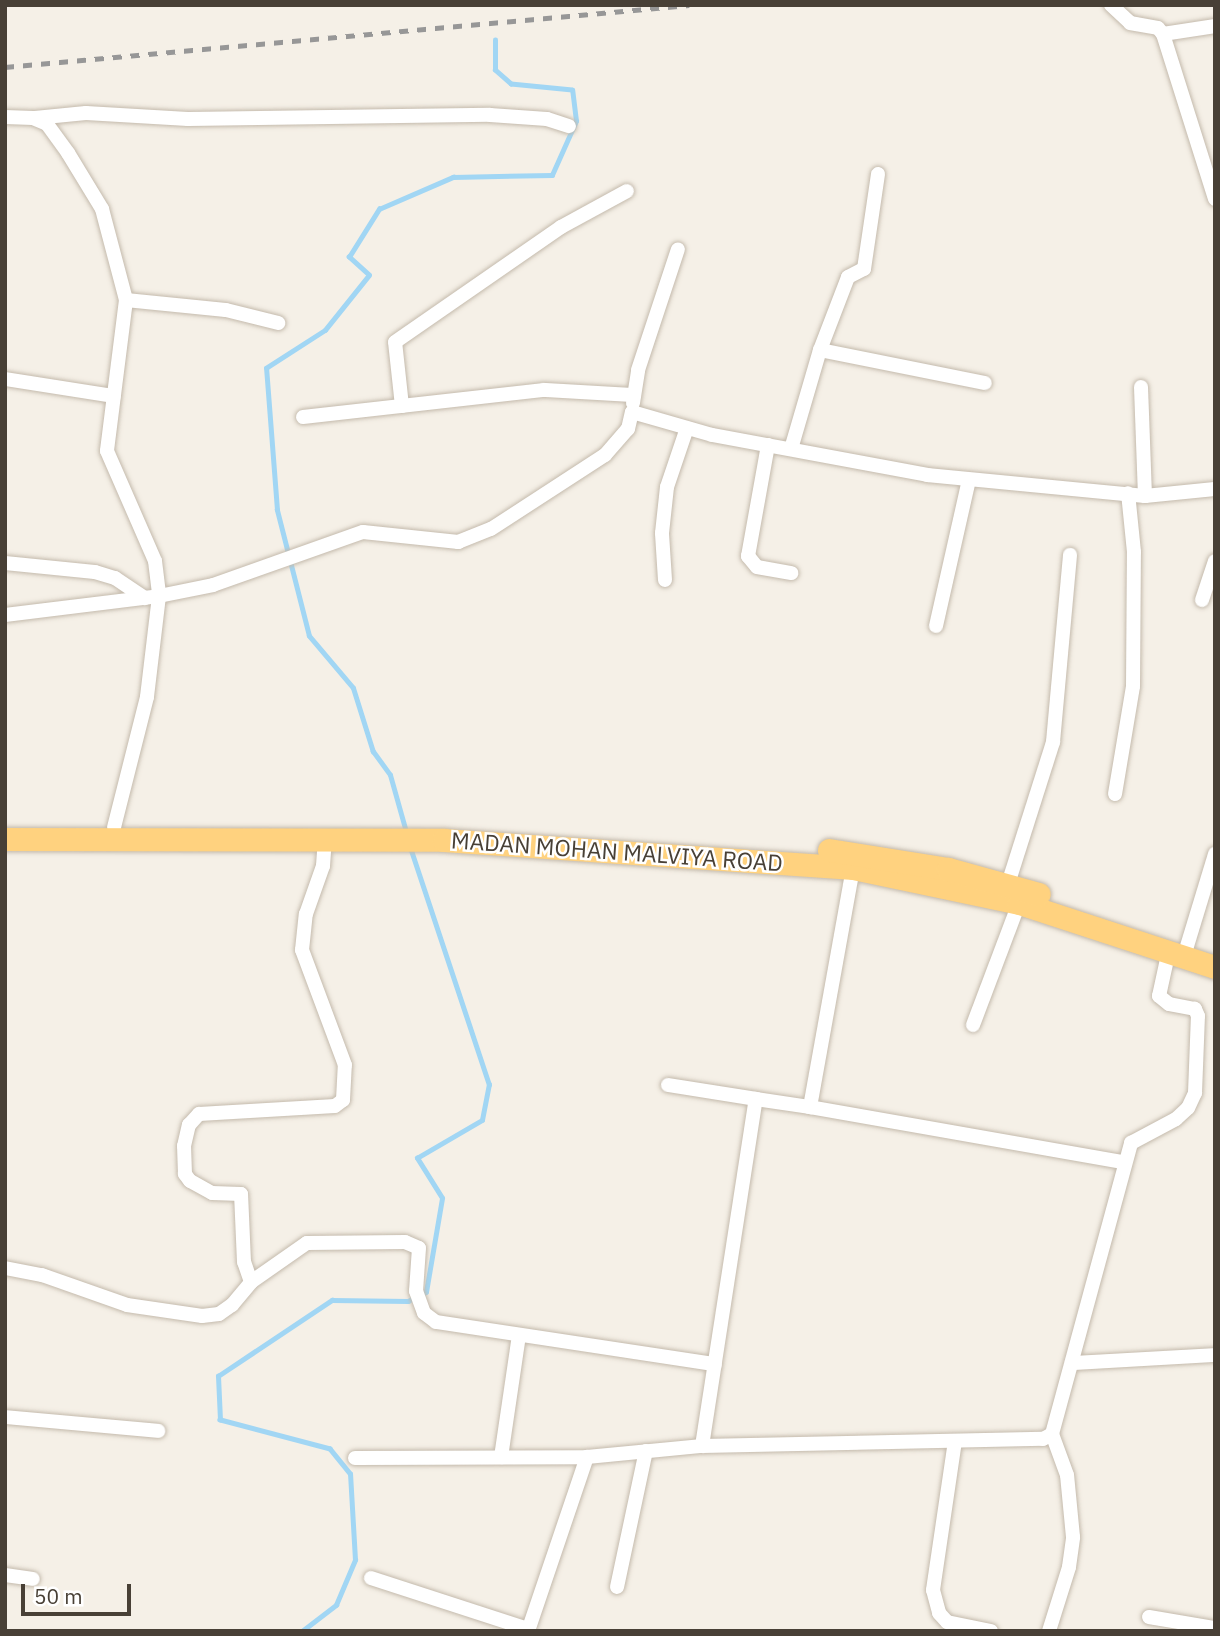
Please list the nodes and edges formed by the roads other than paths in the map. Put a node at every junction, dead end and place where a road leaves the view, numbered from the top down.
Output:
1 (1111, 5) edge
2 (1215, 26) edge
3 (1163, 34) junction
4 (5, 117) edge
5 (33, 118) junction
6 (569, 126) dead end
7 (878, 174) dead end
8 (1212, 177) edge
9 (627, 191) dead end
10 (1215, 199) edge
11 (678, 249) dead end
12 (126, 300) junction
13 (278, 323) dead end
14 (820, 351) junction
15 (5, 379) edge
16 (985, 383) dead end
17 (1141, 387) dead end
18 (634, 395) junction
19 (114, 396) junction
20 (402, 406) junction
21 (632, 412) junction
22 (303, 417) dead end
23 (687, 428) junction
24 (768, 444) junction
25 (791, 449) junction
26 (969, 480) junction
27 (1215, 489) edge
28 (1128, 494) junction
29 (1145, 496) junction
30 (1070, 555) dead end
31 (1215, 561) edge
32 (5, 563) edge
33 (791, 573) dead end
34 (665, 580) dead end
35 (152, 597) junction
36 (1202, 600) dead end
37 (5, 615) edge
38 (936, 626) dead end
39 (1115, 794) dead end
40 (5, 826) edge
41 (114, 827) junction
42 (389, 833) junction
43 (442, 834) junction
44 (5, 839) edge
45 (325, 839) junction
46 (1215, 853) edge
47 (853, 868) junction
48 (1013, 894) junction
49 (1180, 949) junction
50 (1215, 951) edge
51 (1215, 967) edge
52 (973, 1025) dead end
53 (668, 1085) dead end
54 (757, 1099) junction
55 (810, 1107) junction
56 (1123, 1162) junction
57 (5, 1268) edge
58 (251, 1282) junction
59 (519, 1335) junction
60 (1215, 1355) edge
61 (1072, 1363) junction
62 (715, 1364) junction
63 (5, 1417) edge
64 (158, 1431) dead end
65 (1052, 1434) junction
66 (955, 1441) junction
67 (702, 1446) junction
68 (646, 1451) junction
69 (501, 1457) junction
70 (587, 1457) junction
71 (355, 1458) dead end
72 (5, 1575) edge
73 (371, 1578) dead end
74 (33, 1579) dead end
75 (617, 1587) dead end
76 (1149, 1618) dead end
77 (1215, 1628) edge
78 (528, 1630) edge
79 (991, 1631) edge
80 (1049, 1631) edge

1 - 3 street
2 - 3 street
3 - 8 street
4 - 5 street
5 - 6 street
5 - 12 street
7 - 14 street
8 - 10 street
9 - 20 street
11 - 18 street
12 - 13 street
12 - 19 street
14 - 16 street
14 - 25 street
15 - 19 street
17 - 29 street
18 - 20 street
18 - 21 street
19 - 35 street
20 - 22 street
21 - 23 street
21 - 35 street
23 - 24 street
23 - 34 street
24 - 25 street
24 - 33 street
25 - 26 street
26 - 28 street
26 - 38 street
27 - 29 street
28 - 29 street
28 - 39 street
30 - 48 street
31 - 36 street
32 - 35 street
35 - 37 street
35 - 41 street
40 - 41 highway, MADAN MOHAN MALVIYA ROAD
41 - 42 highway, MADAN MOHAN MALVIYA ROAD
42 - 43 highway, MADAN MOHAN MALVIYA ROAD
42 - 45 highway, MADAN MOHAN MALVIYA ROAD
43 - 47 highway, MADAN MOHAN MALVIYA ROAD
43 - 48 highway, MADAN MOHAN MALVIYA ROAD
44 - 45 highway, MADAN MOHAN MALVIYA ROAD
45 - 58 street
46 - 49 street
47 - 48 highway, MADAN MOHAN MALVIYA ROAD
47 - 55 street
48 - 49 highway, MADAN MOHAN MALVIYA ROAD
48 - 52 street
49 - 50 highway, MADAN MOHAN MALVIYA ROAD
49 - 51 highway, MADAN MOHAN MALVIYA ROAD
49 - 56 street
53 - 54 street
54 - 55 street
54 - 62 street
55 - 56 street
56 - 61 street
57 - 58 street
58 - 59 street
59 - 62 street
59 - 69 street
60 - 61 street
61 - 65 street
62 - 67 street
63 - 64 street
65 - 66 street
65 - 80 street
66 - 67 street
66 - 79 street
67 - 68 street
68 - 70 street
68 - 75 street
69 - 70 street
69 - 71 street
70 - 78 street
72 - 74 street
73 - 78 street
76 - 77 street

